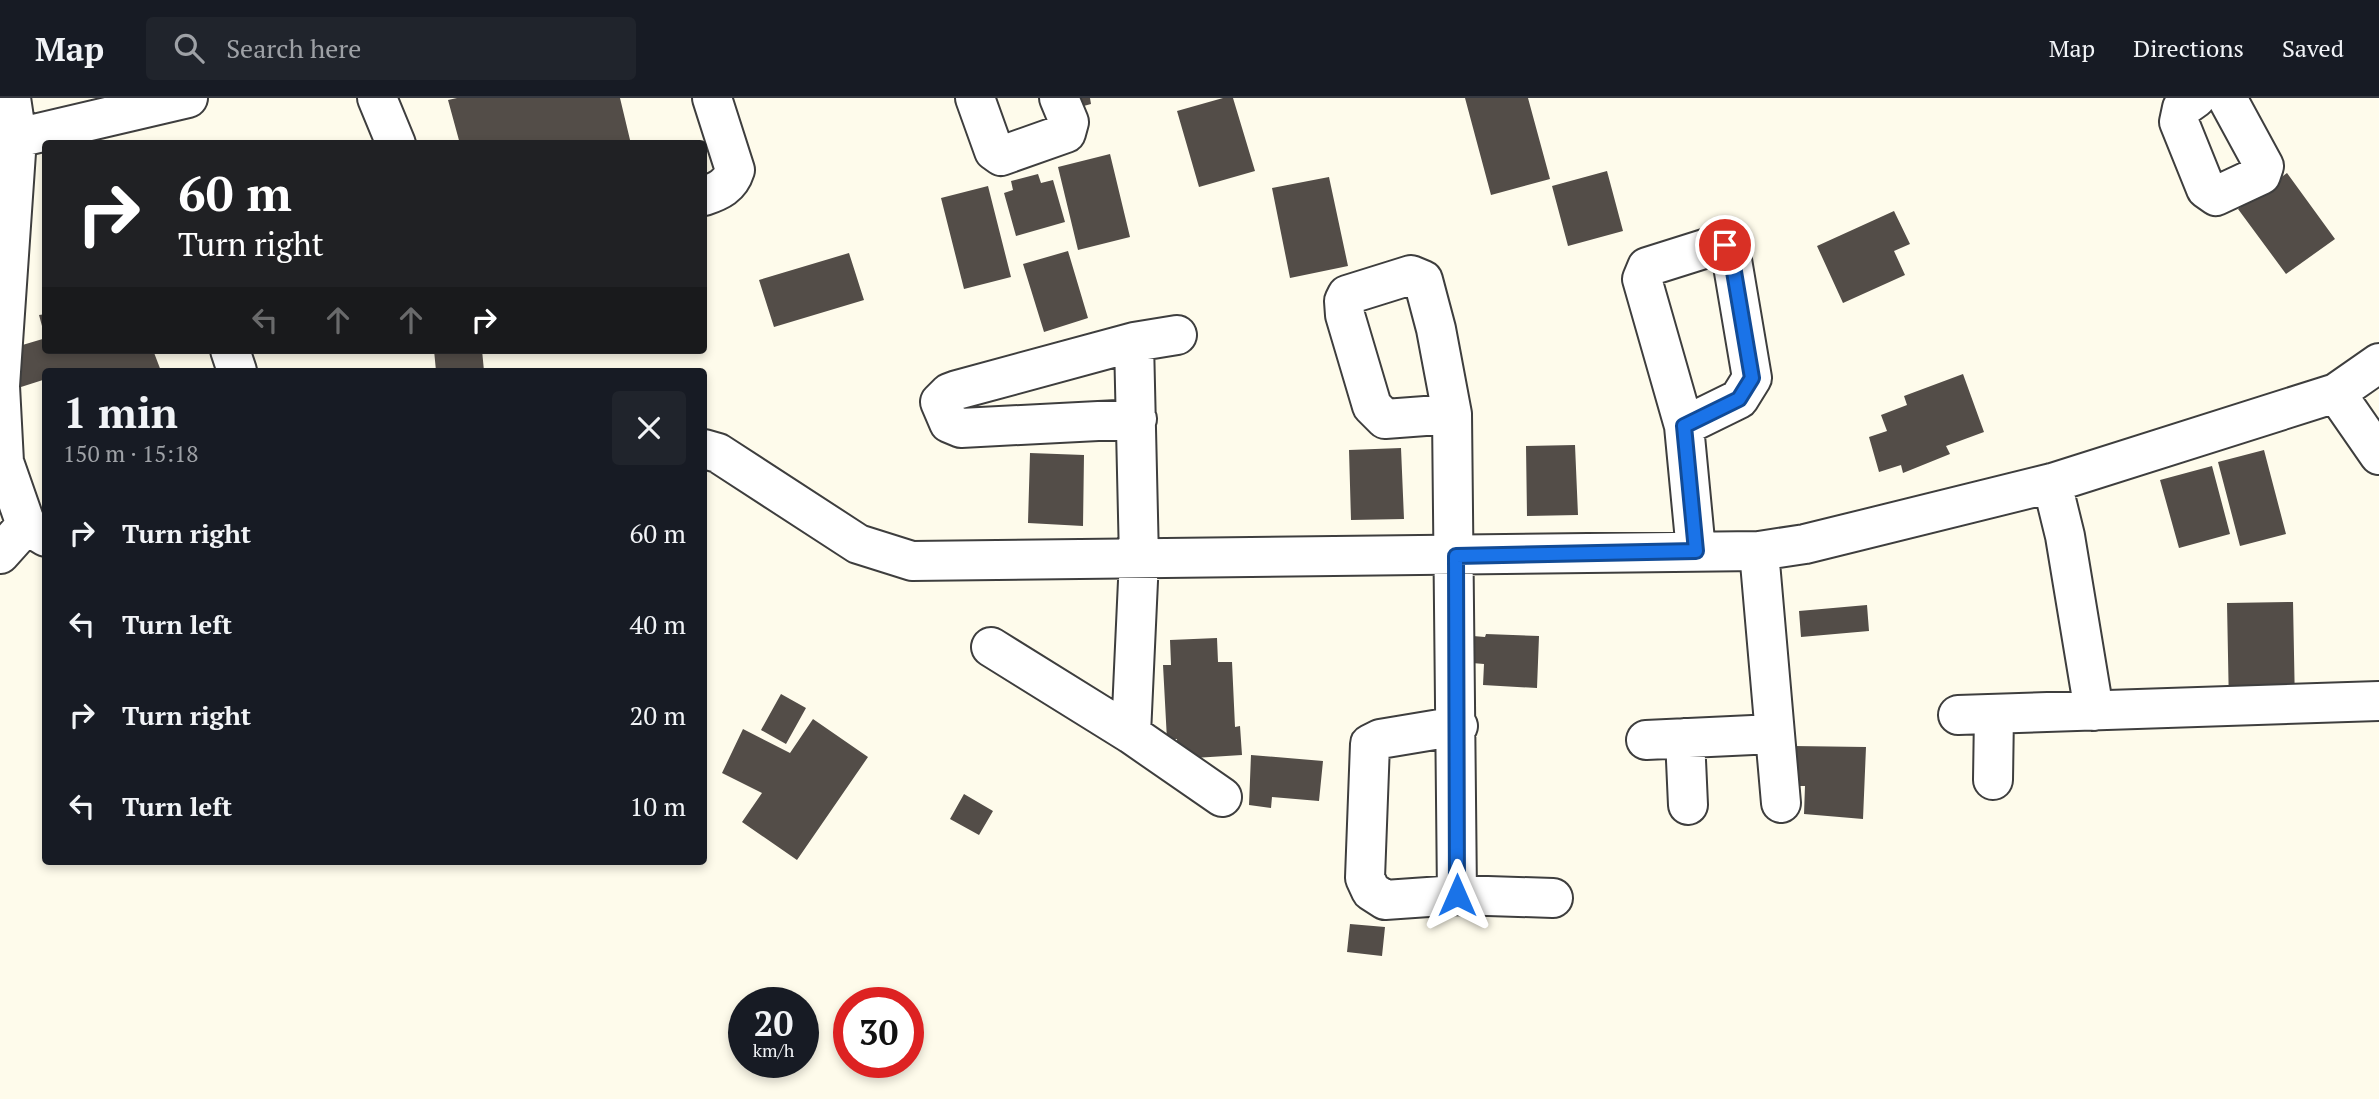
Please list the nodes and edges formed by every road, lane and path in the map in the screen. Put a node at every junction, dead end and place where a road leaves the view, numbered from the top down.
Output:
1 (11, 98) edge
2 (188, 98) edge
3 (377, 98) edge
4 (712, 98) edge
5 (975, 98) edge
6 (1059, 98) edge
7 (2196, 98) edge
8 (2227, 98) edge
9 (110, 120) edge
10 (9, 140) edge
11 (394, 140) edge
12 (707, 195) edge
13 (1177, 335) dead end
14 (1134, 342) junction
15 (2379, 363) edge
16 (2336, 393) junction
17 (1452, 414) dead end
18 (1137, 419) junction
19 (1684, 426) dead end
20 (707, 450) edge
21 (2379, 455) edge
22 (2052, 483) junction
23 (36, 531) edge
24 (1696, 551) junction
25 (1759, 551) junction
26 (0, 554) edge
27 (1456, 556) junction
28 (1139, 559) junction
29 (991, 647) dead end
30 (2379, 701) edge
31 (2094, 710) junction
32 (1458, 726) junction
33 (1131, 734) junction
34 (1774, 734) junction
35 (1685, 738) junction
36 (1646, 740) dead end
37 (1993, 780) dead end
38 (1222, 797) dead end
39 (1781, 803) dead end
40 (1688, 805) dead end
41 (1457, 895) junction
42 (1553, 898) dead end

1 - 10 street
2 - 9 street
3 - 11 street
4 - 12 street
5 - 6 street
7 - 8 street
9 - 10 street
10 - 23 street
13 - 14 street
14 - 18 street
14 - 18 street
15 - 16 street
16 - 21 street
16 - 22 street
17 - 27 street
18 - 28 street
19 - 24 street
20 - 28 street
22 - 25 street
22 - 31 street
23 - 26 street
24 - 25 street
24 - 27 street
25 - 34 street
27 - 28 street
27 - 32 street
28 - 33 street
29 - 33 street
30 - 31 street
31 - 37 street
32 - 41 street
32 - 41 street
33 - 38 street
34 - 35 street
34 - 39 street
35 - 36 street
35 - 40 street
41 - 42 street

